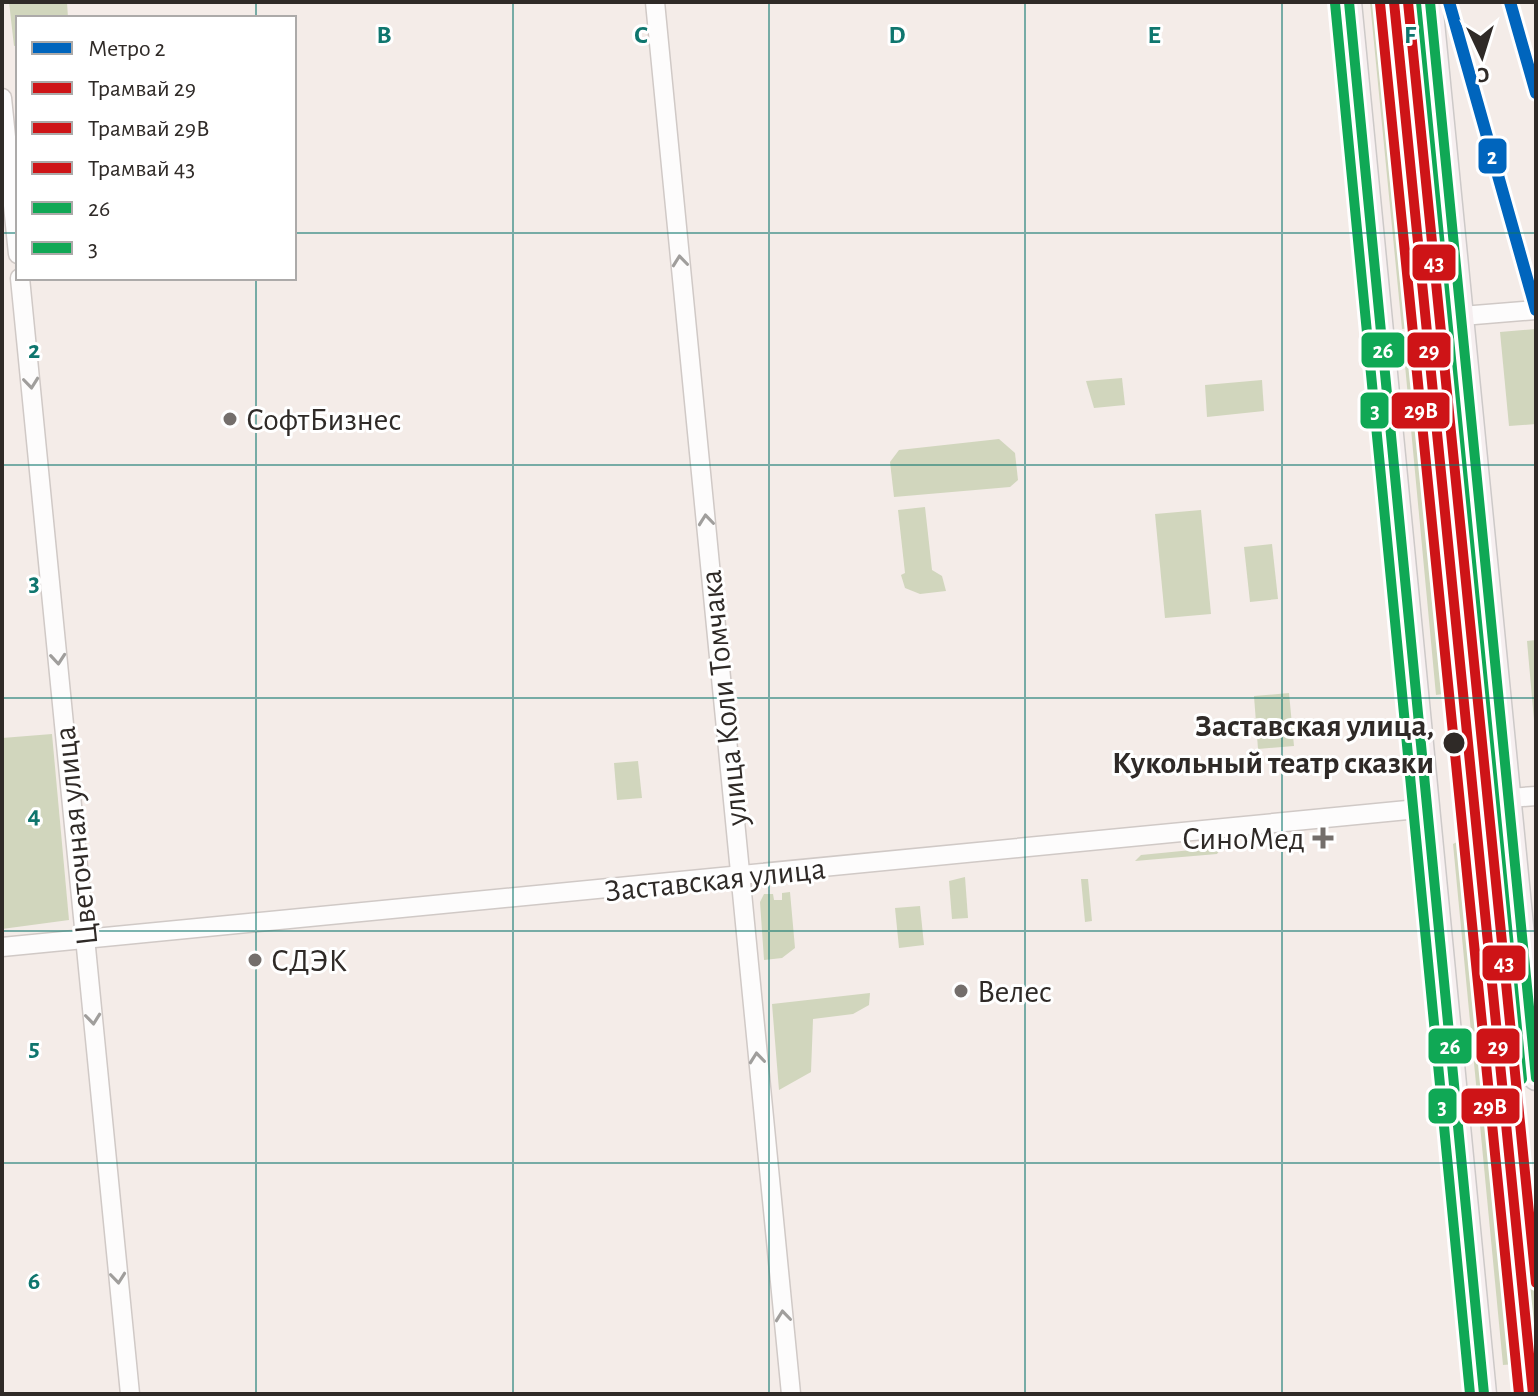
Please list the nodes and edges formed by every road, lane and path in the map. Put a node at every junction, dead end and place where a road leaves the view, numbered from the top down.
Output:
1 (655, 2) edge
2 (1349, 2) edge
3 (1430, 2) edge
4 (2, 98) edge
5 (16, 234) edge
6 (20, 280) edge
7 (1536, 310) edge
8 (1462, 316) junction
9 (1536, 796) edge
10 (1509, 798) junction
11 (1428, 808) junction
12 (740, 876) junction
13 (85, 941) junction
14 (2, 947) edge
15 (1536, 1078) edge
16 (130, 1394) edge
17 (791, 1394) edge
18 (1484, 1394) edge

12 -> 1 street, улица Коли Томчака
2 - 11 main road
3 - 8 main road
4 - 5 street
6 -> 13 street, Цветочная улица
7 - 8 street
8 - 10 main road
9 - 10 street
10 - 15 main road
11 - 12 street, Заставская улица
11 - 18 main road
12 - 13 street, Заставская улица
17 -> 12 street, улица Коли Томчака
13 - 14 street, Заставская улица
13 -> 16 street, Цветочная улица

